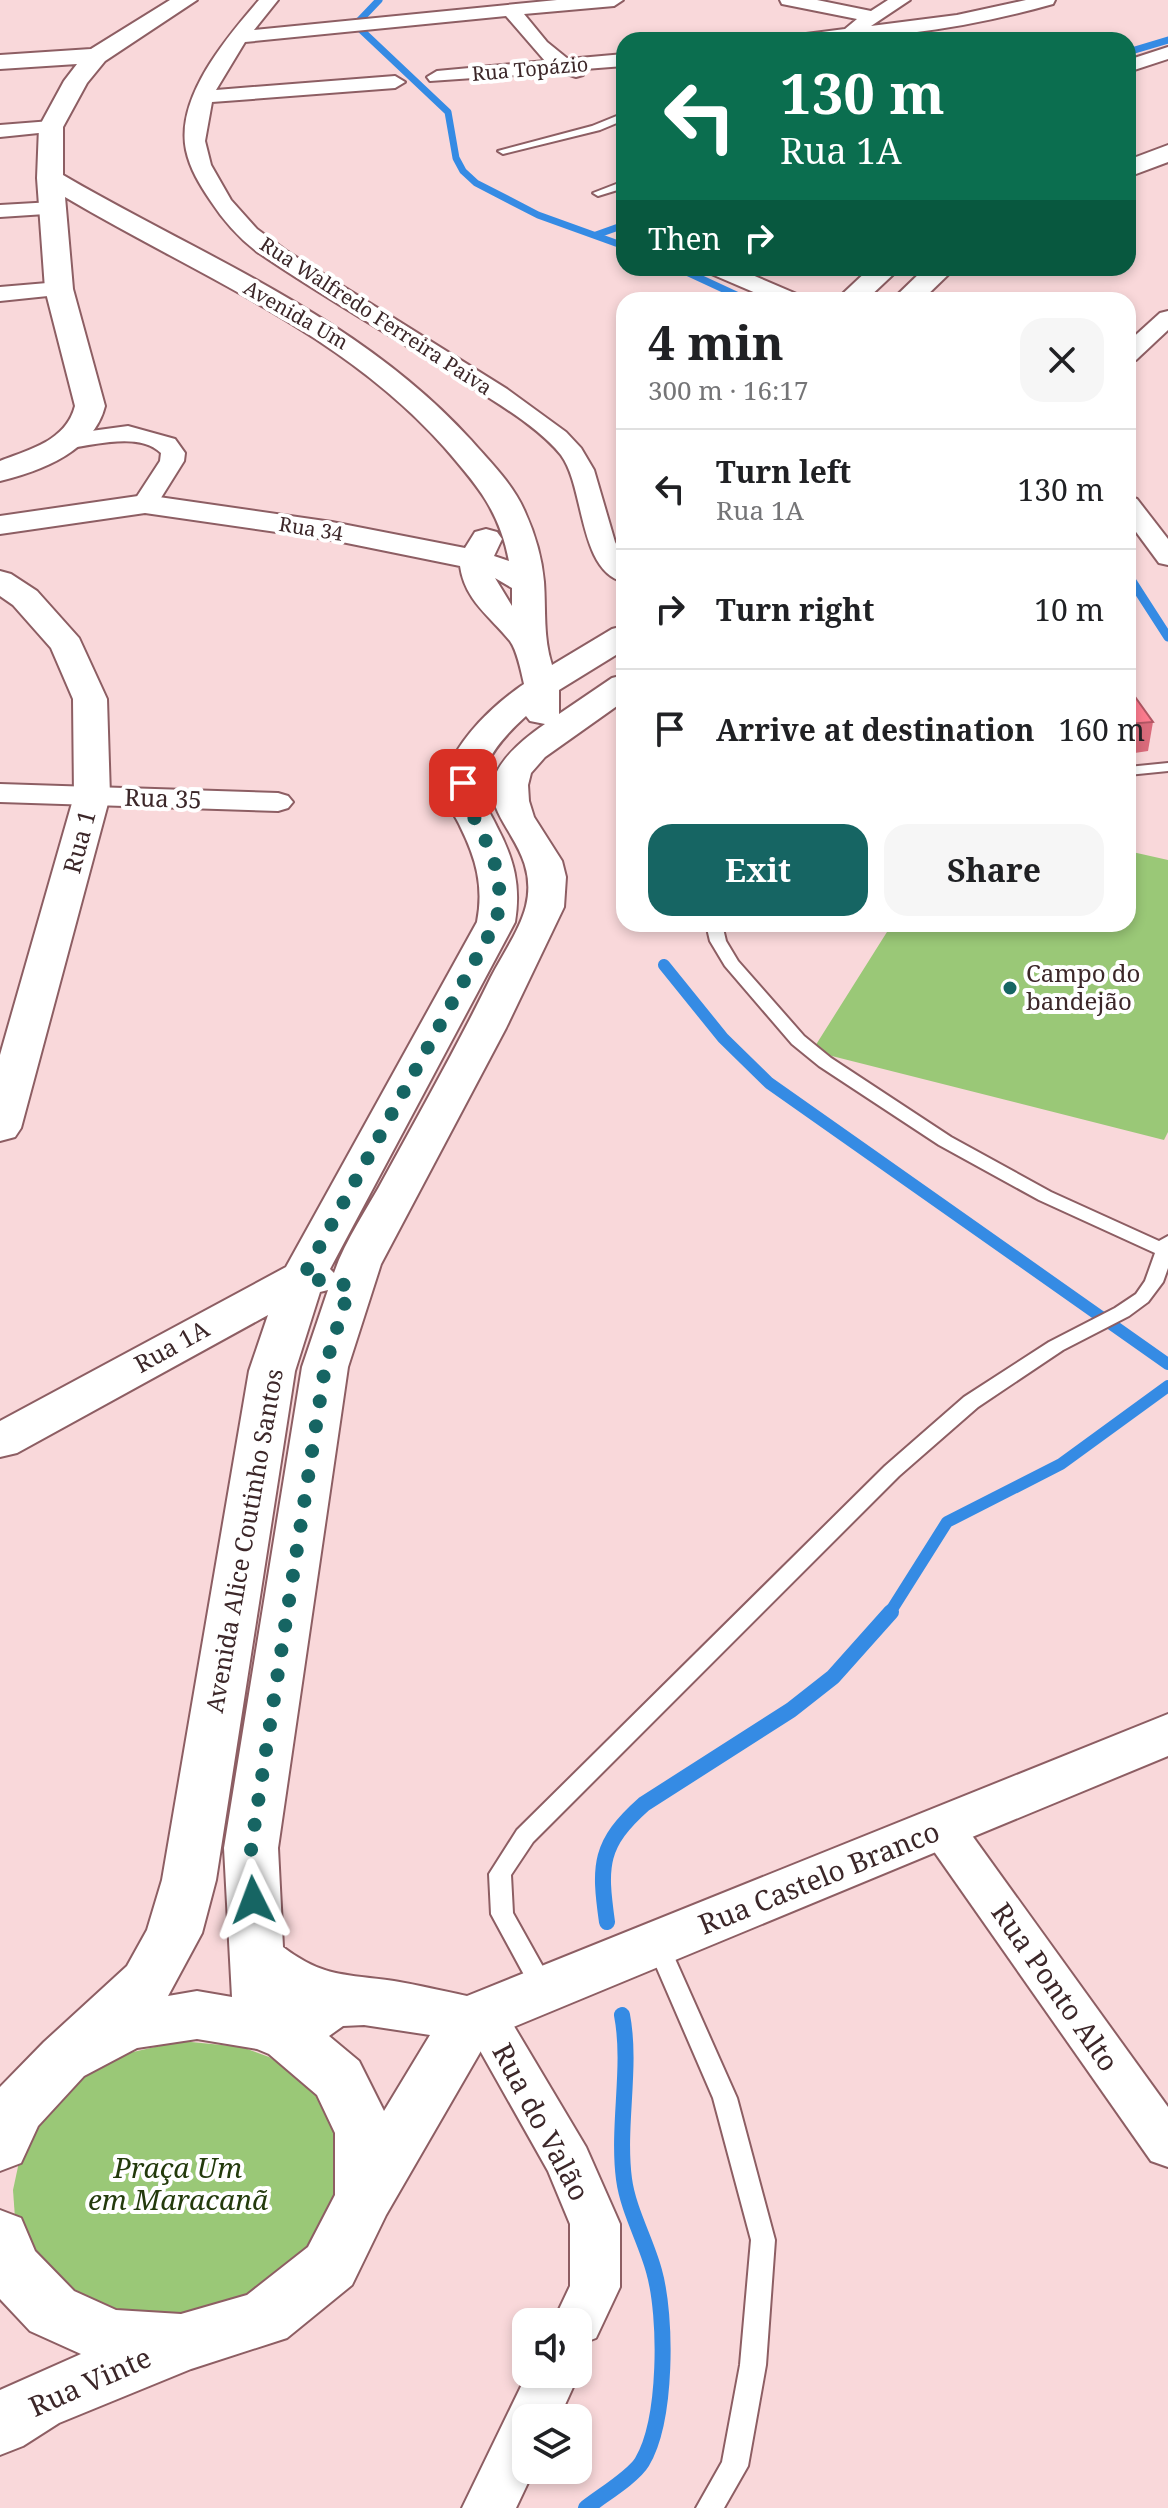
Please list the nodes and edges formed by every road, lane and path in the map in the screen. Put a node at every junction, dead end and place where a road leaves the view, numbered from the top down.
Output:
1 (186, 0) edge
2 (269, 0) edge
3 (614, 0) edge
4 (789, 0) edge
5 (901, 0) edge
6 (1046, 0) edge
7 (512, 12) junction
8 (874, 17) junction
9 (842, 32) edge
10 (867, 32) edge
11 (237, 37) junction
12 (1168, 53) edge
13 (97, 56) junction
14 (0, 62) edge
15 (1136, 63) edge
16 (561, 66) junction
17 (616, 67) edge
18 (437, 77) dead end
19 (395, 82) dead end
20 (203, 97) junction
21 (616, 119) edge
22 (51, 127) junction
23 (0, 131) edge
24 (1136, 143) edge
25 (1161, 143) edge
26 (503, 151) dead end
27 (1136, 163) edge
28 (50, 178) junction
29 (616, 187) edge
30 (598, 193) dead end
31 (53, 208) junction
32 (0, 211) edge
33 (736, 276) edge
34 (877, 276) edge
35 (932, 276) edge
36 (59, 289) junction
37 (772, 292) edge
38 (859, 292) edge
39 (915, 292) edge
40 (0, 294) edge
41 (1168, 318) edge
42 (1136, 348) edge
43 (69, 441) junction
44 (2, 470) edge
45 (504, 501) junction
46 (145, 504) junction
47 (1136, 515) edge
48 (0, 525) edge
49 (1168, 557) edge
50 (476, 560) junction
51 (616, 567) edge
52 (0, 581) edge
53 (529, 586) junction
54 (528, 639) junction
55 (616, 641) edge
56 (543, 688) junction
57 (616, 691) edge
58 (521, 760) junction
59 (1168, 767) edge
60 (1136, 770) edge
61 (0, 793) edge
62 (92, 796) junction
63 (278, 802) dead end
64 (716, 932) edge
65 (0, 1128) edge
66 (1166, 1246) edge
67 (303, 1277) junction
68 (350, 1286) junction
69 (0, 1441) edge
70 (1168, 1734) edge
71 (942, 1828) junction
72 (657, 1943) junction
73 (256, 1957) junction
74 (544, 1990) junction
75 (351, 2002) junction
76 (476, 2018) junction
77 (276, 2031) junction
78 (64, 2059) junction
79 (6, 2120) edge
80 (1168, 2146) edge
81 (365, 2196) junction
82 (0, 2237) edge
83 (585, 2308) edge
84 (181, 2343) junction
85 (0, 2425) edge
86 (512, 2460) edge
87 (489, 2508) edge
88 (709, 2508) edge

1 - 13 street
2 - 11 street, Rua Walfredo Ferreira Paiva
3 - 7 street
4 - 8 street
5 - 8 street
6 - 10 street
7 - 11 street
7 - 16 street
8 - 9 street
11 - 20 street, Rua Walfredo Ferreira Paiva
12 - 15 street
13 - 14 street
13 - 22 street
16 - 17 street
16 - 18 street, Rua Topázio
19 - 20 street
20 - 51 street, Rua Walfredo Ferreira Paiva
21 - 26 lane
22 - 23 street
22 - 28 street
24 - 25 street
25 - 27 street
28 - 31 street
28 - 45 street, Avenida Um
29 - 30 lane
31 - 32 street
31 - 36 street
33 - 37 street
34 - 38 street
35 - 39 street
36 - 40 street
36 - 43 street
41 - 42 street
43 - 44 street
43 - 46 street
45 - 50 street
45 - 53 street, Avenida Um
46 - 48 street, Rua 34
46 - 50 street, Rua 34
47 - 49 street
50 - 53 street, Rua 34
50 - 54 street
52 - 62 street, Rua 1
53 - 54 street, Avenida Um
54 - 56 street, Avenida Um
55 - 56 street, Avenida Alice Coutinho Santos
56 - 58 street, Avenida Um
56 - 67 street, Avenida Alice Coutinho Santos
57 - 58 street
58 - 68 street, Avenida Alice Coutinho Santos
59 - 60 lane
61 - 62 street, Rua 35
62 - 63 street, Rua 35
62 - 65 street, Rua 1
64 - 66 lane
66 - 74 lane
67 - 68 street
67 - 69 street, Rua 1A
67 - 78 street, Avenida Alice Coutinho Santos
68 - 73 street, Avenida Alice Coutinho Santos
70 - 71 street, Rua Castelo Branco
71 - 72 street, Rua Castelo Branco
71 - 80 street, Rua Ponto Alto
72 - 74 street, Rua Castelo Branco
72 - 88 lane
73 - 75 street
73 - 77 street, Avenida Alice Coutinho Santos
74 - 76 street, Rua Castelo Branco
75 - 76 street
75 - 77 street
76 - 81 street
76 - 83 street, Rua do Valão
77 - 78 street
77 - 81 street
78 - 79 street, Avenida Alice Coutinho Santos
81 - 84 street, Rua Vinte
82 - 84 street
84 - 85 street, Rua Vinte
86 - 87 street

